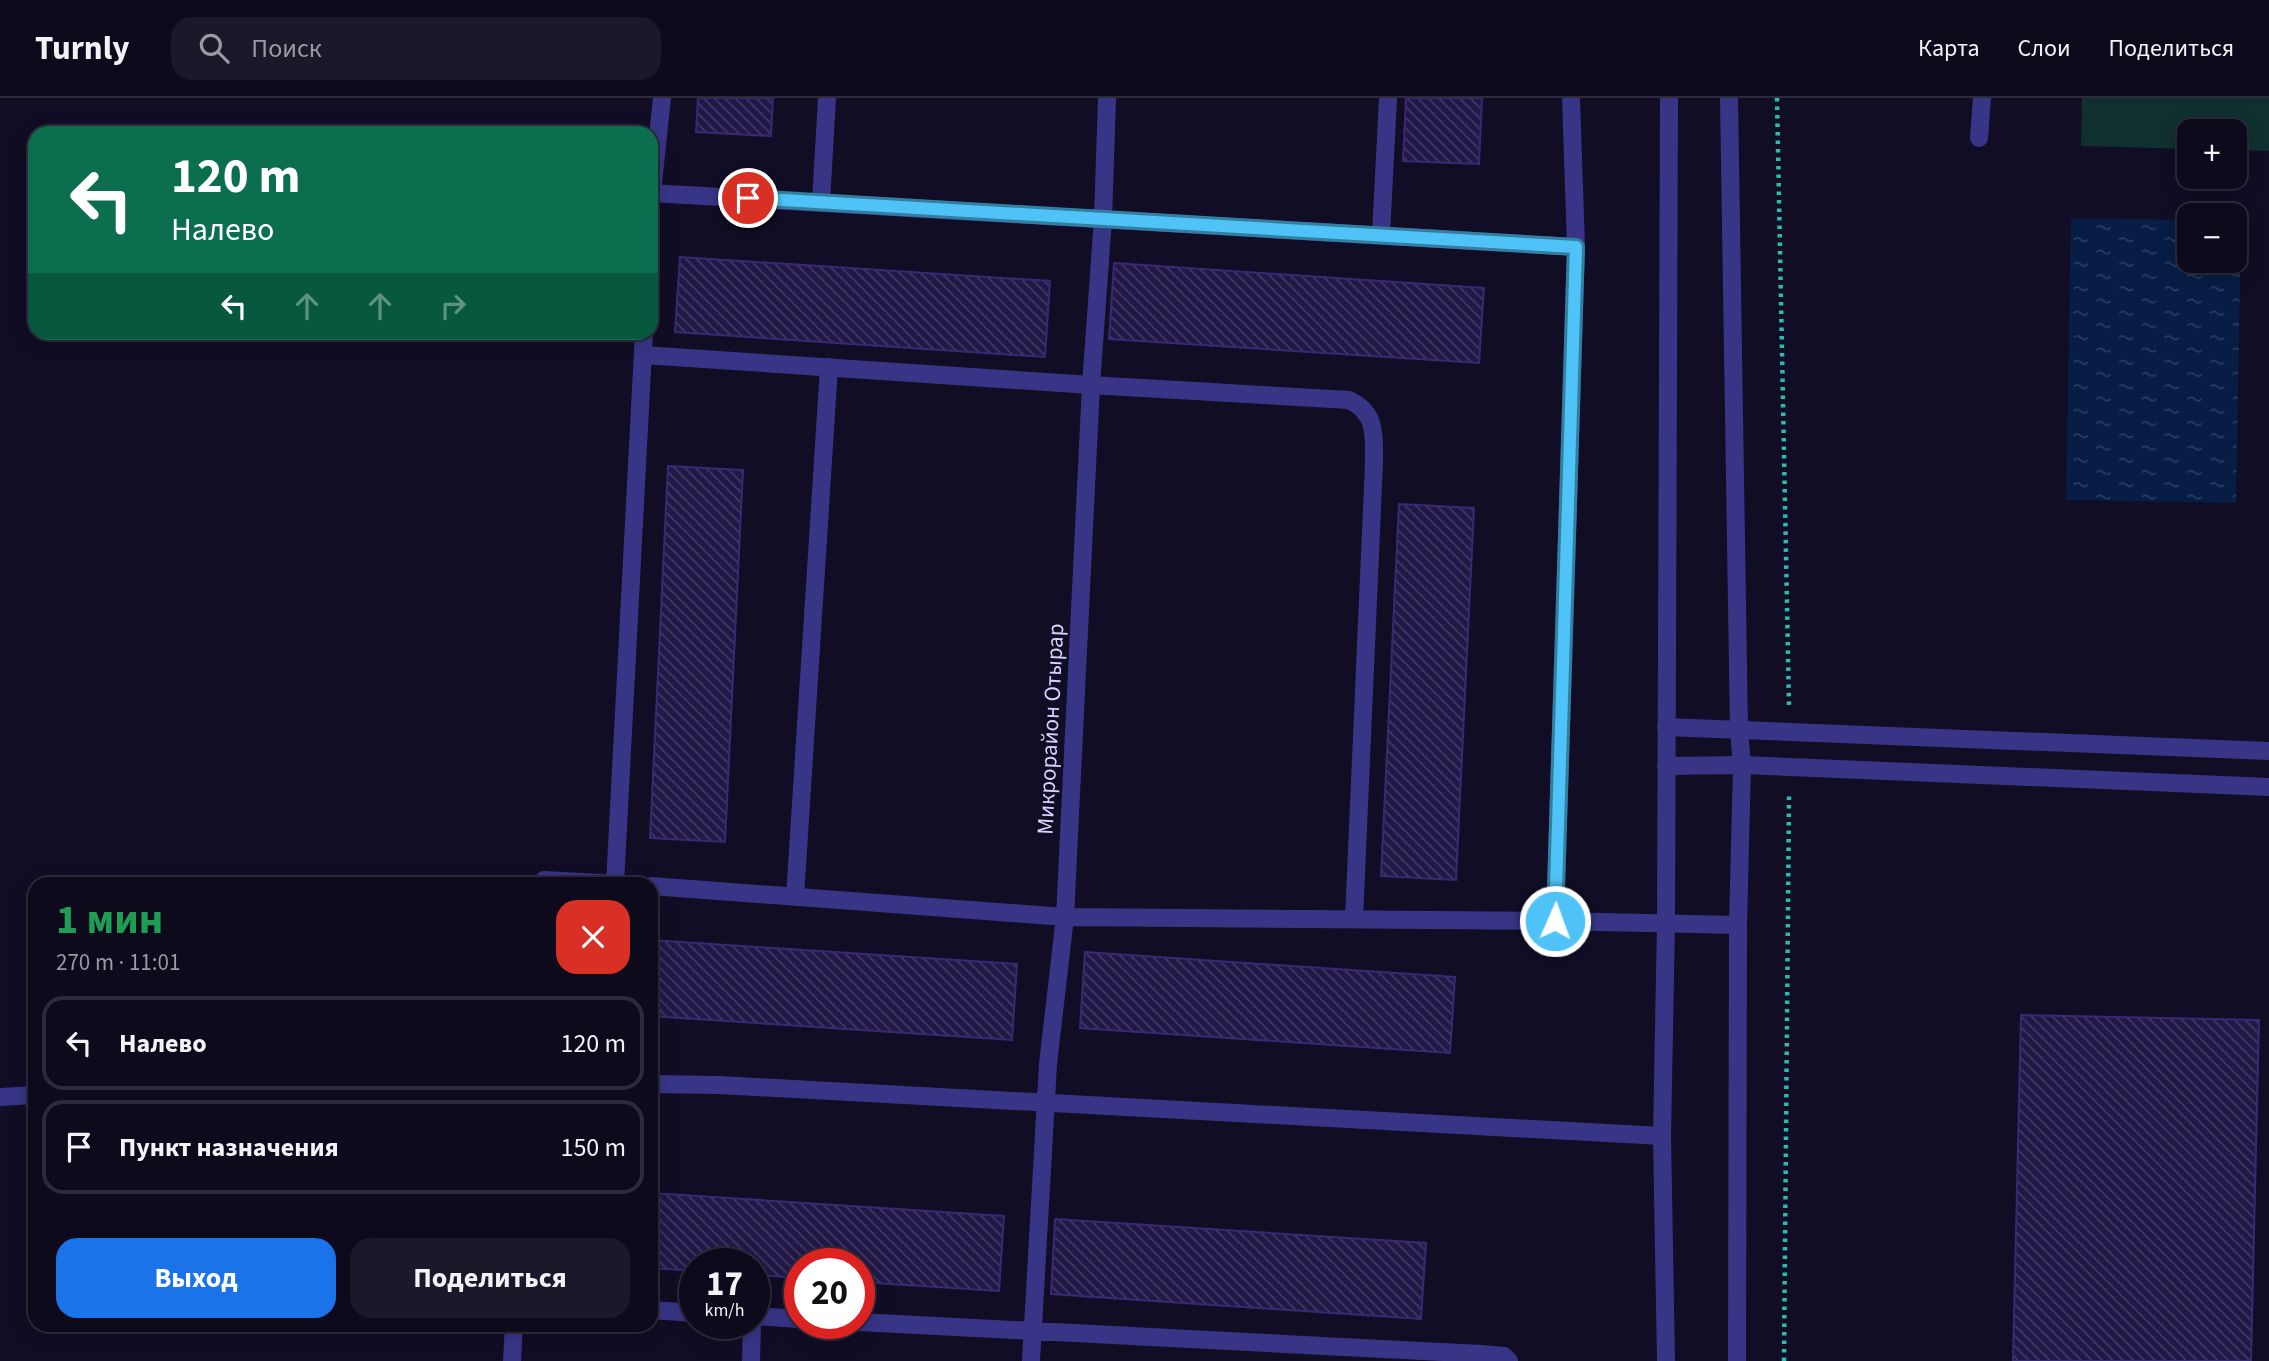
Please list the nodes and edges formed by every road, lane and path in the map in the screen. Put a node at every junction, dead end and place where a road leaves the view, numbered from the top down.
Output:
1 (662, 98) edge
2 (827, 98) edge
3 (1107, 98) edge
4 (1388, 98) edge
5 (1572, 98) edge
6 (1669, 98) edge
7 (1729, 98) edge
8 (1982, 98) edge
9 (658, 136) edge
10 (1979, 138) dead end
11 (658, 193) edge
12 (821, 202) junction
13 (1102, 219) junction
14 (1381, 235) junction
15 (1576, 247) junction
16 (644, 340) edge
17 (643, 355) junction
18 (829, 367) junction
19 (1091, 385) junction
20 (1666, 727) junction
21 (1739, 731) junction
22 (2269, 751) edge
23 (1742, 765) junction
24 (1666, 766) junction
25 (2269, 787) edge
26 (616, 877) edge
27 (658, 887) edge
28 (795, 897) junction
29 (1065, 917) junction
30 (1354, 919) junction
31 (1555, 921) junction
32 (1666, 923) junction
33 (1738, 925) junction
34 (658, 1084) edge
35 (28, 1095) edge
36 (0, 1097) edge
37 (1045, 1103) junction
38 (1662, 1136) junction
39 (658, 1310) edge
40 (679, 1312) edge
41 (875, 1323) edge
42 (514, 1332) edge
43 (1032, 1333) junction
44 (752, 1339) edge
45 (1307, 1353) edge
46 (512, 1361) edge
47 (751, 1361) edge
48 (1031, 1361) edge
49 (1509, 1361) edge
50 (1666, 1361) edge
51 (1737, 1361) edge

1 - 9 street
2 - 12 street
3 - 13 street, Микрорайон Отырар
4 - 14 street
5 - 15 street
6 - 20 street
7 - 21 street
8 - 10 street
11 - 12 street
12 - 13 street
13 - 14 street
13 - 19 street, Микрорайон Отырар
14 - 15 street
15 - 31 street
16 - 17 street
17 - 18 street
17 - 26 street
18 - 19 street
18 - 28 street
19 - 29 street, Микрорайон Отырар
19 - 30 street
20 - 21 street
20 - 24 street
21 - 22 street
21 - 23 street
23 - 24 street
23 - 25 street
23 - 33 street
24 - 32 street
27 - 28 street
28 - 29 street
29 - 30 street
29 - 37 street, Микрорайон Отырар
30 - 31 street
31 - 32 street
32 - 33 street
32 - 38 street
33 - 51 street
34 - 37 street
35 - 36 street
37 - 38 street
37 - 43 street, Микрорайон Отырар
38 - 50 street
39 - 40 street
41 - 43 street
42 - 46 street
43 - 45 street
43 - 48 street, Микрорайон Отырар
44 - 47 street
45 - 49 street

